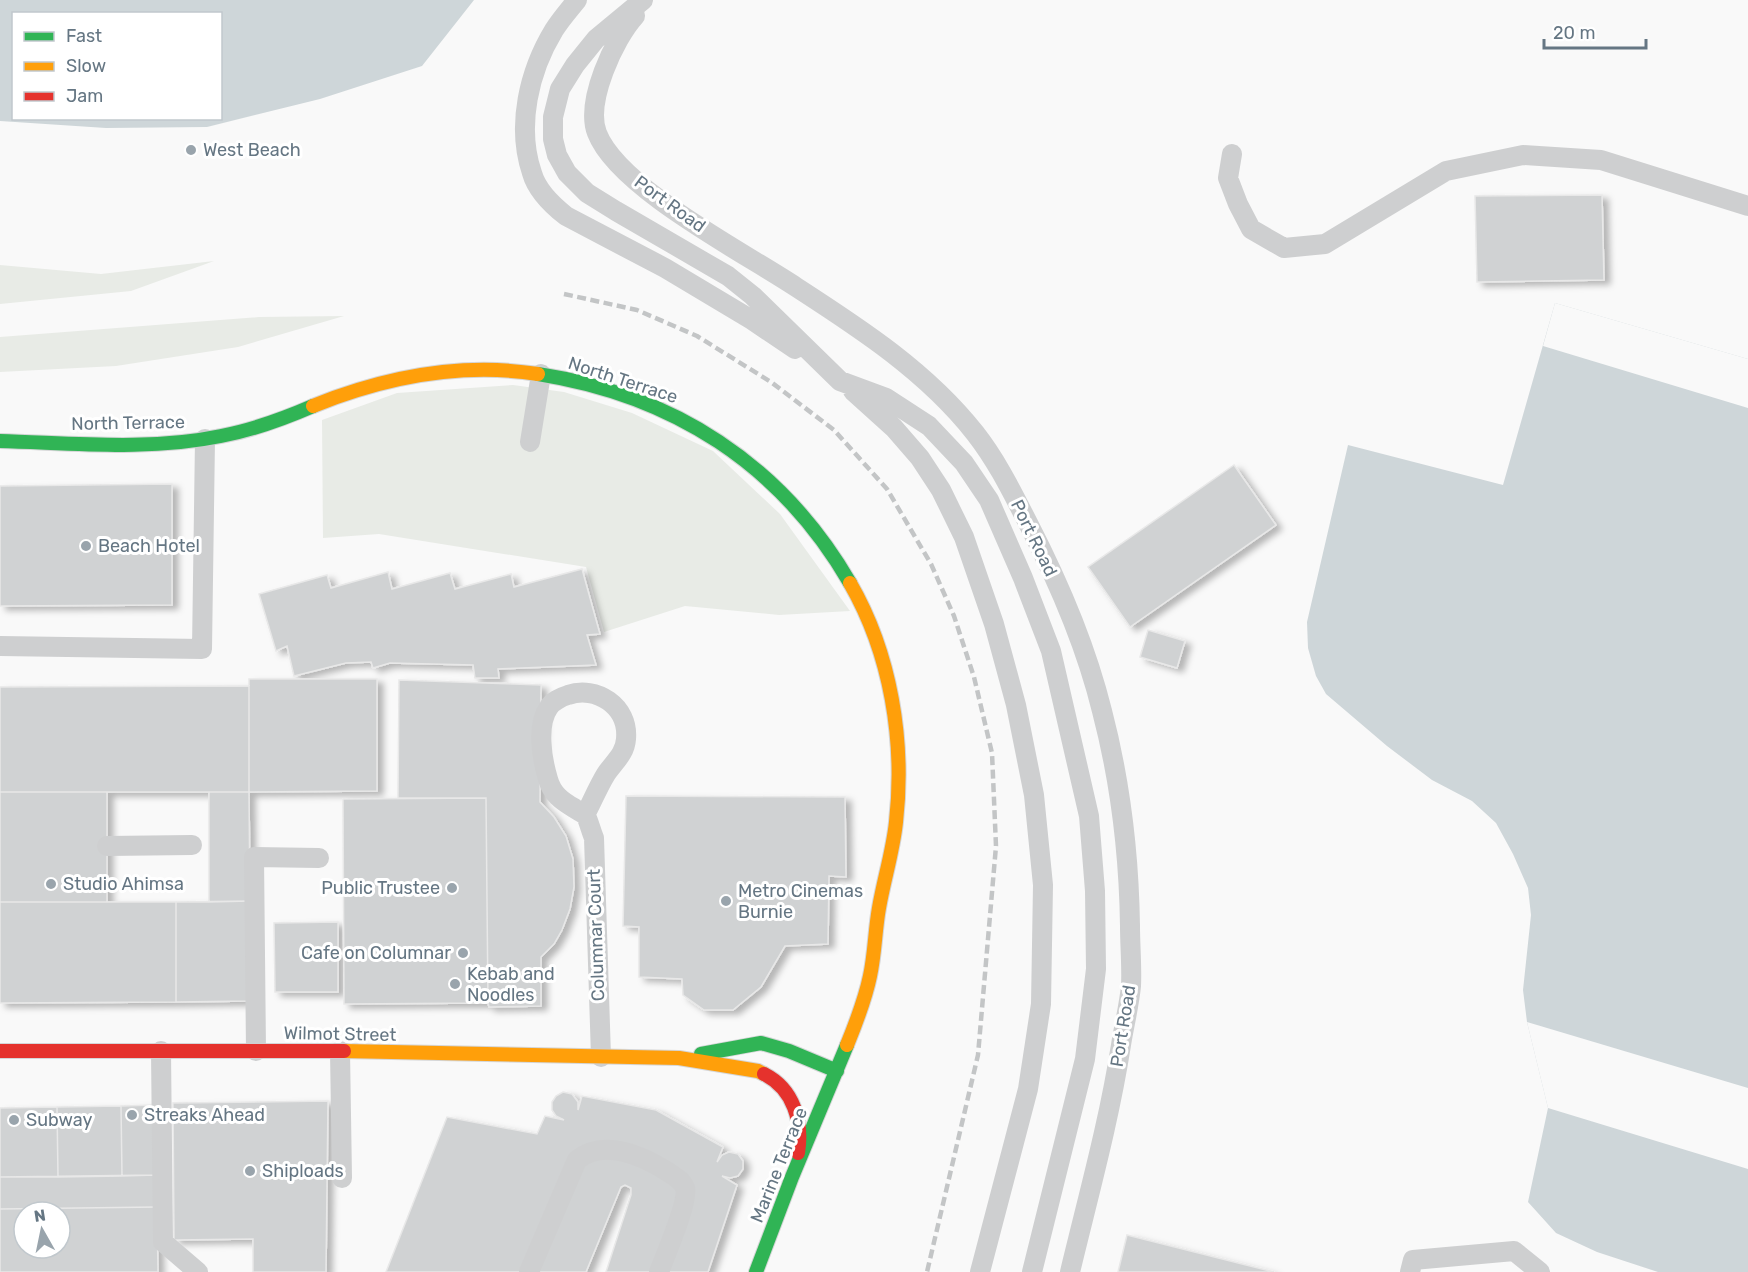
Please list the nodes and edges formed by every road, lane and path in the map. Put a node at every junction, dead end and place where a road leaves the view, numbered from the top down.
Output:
1 (577, 0) edge
2 (642, 0) edge
3 (648, 0) edge
4 (1232, 154) dead end
5 (1748, 207) edge
6 (541, 374) junction
7 (840, 381) junction
8 (205, 439) junction
9 (0, 441) edge
10 (530, 442) dead end
11 (0, 646) edge
12 (585, 815) junction
13 (192, 844) dead end
14 (107, 846) dead end
15 (319, 858) dead end
16 (0, 1051) edge
17 (161, 1051) junction
18 (256, 1051) junction
19 (340, 1051) junction
20 (601, 1057) junction
21 (679, 1058) junction
22 (837, 1071) junction
23 (795, 1166) junction
24 (342, 1178) dead end
25 (198, 1272) edge
26 (529, 1272) edge
27 (659, 1272) edge
28 (756, 1272) edge
29 (980, 1272) edge
30 (1032, 1272) edge
31 (1070, 1272) edge
32 (1410, 1272) edge
33 (1540, 1272) edge

1 - 7 lane, Port Road
2 - 7 lane, Port Road
3 - 31 lane, Port Road
4 - 5 lane
6 - 8 street, North Terrace
6 - 10 lane
6 - 22 street, North Terrace
7 - 29 lane, Port Road
7 - 30 lane, Port Road
8 - 9 street, North Terrace
8 - 11 lane
12 - 12 lane
12 - 20 lane, Columnar Court
13 - 14 lane
15 - 18 lane
16 - 17 street, Wilmot Street
17 - 18 street, Wilmot Street
17 - 25 lane
18 - 19 street, Wilmot Street
19 - 20 street, Wilmot Street
19 - 24 lane
20 - 21 street, Wilmot Street
21 - 22 street, Wilmot Street
21 - 23 street, Wilmot Street
22 - 23 street, Marine Terrace
23 - 28 street, Marine Terrace
26 - 27 lane
32 - 33 lane

